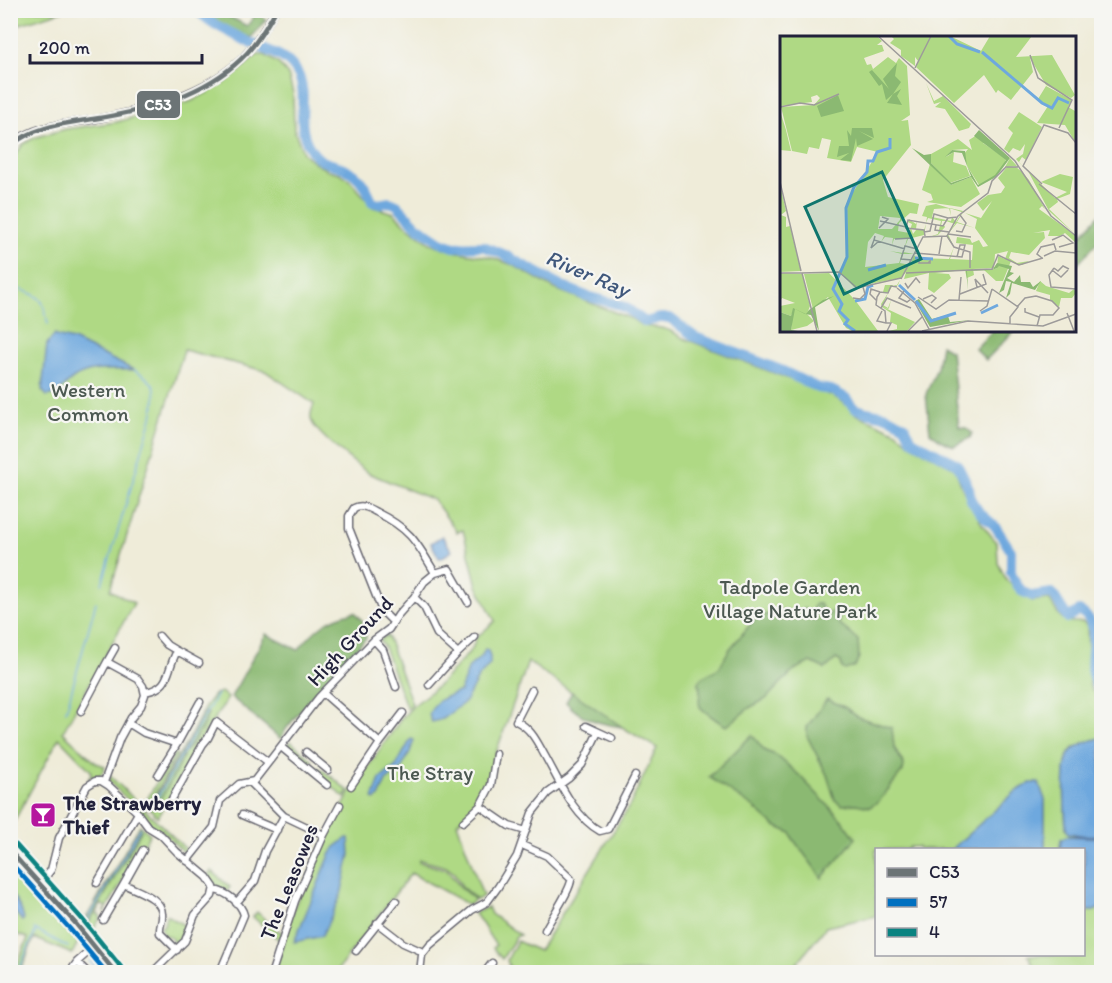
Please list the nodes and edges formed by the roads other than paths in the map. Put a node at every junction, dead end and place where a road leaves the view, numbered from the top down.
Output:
1 (276, 10) edge
2 (10, 146) edge
3 (435, 573) junction
4 (414, 597) junction
5 (468, 602) dead end
6 (393, 622) junction
7 (159, 636) dead end
8 (475, 637) dead end
9 (374, 640) junction
10 (115, 648) dead end
11 (177, 651) junction
12 (458, 653) junction
13 (107, 662) junction
14 (199, 663) dead end
15 (429, 685) dead end
16 (396, 687) dead end
17 (532, 690) dead end
18 (145, 692) junction
19 (323, 693) junction
20 (200, 702) dead end
21 (81, 711) dead end
22 (403, 713) dead end
23 (509, 718) dead end
24 (516, 721) junction
25 (128, 723) junction
26 (586, 726) dead end
27 (598, 732) junction
28 (612, 738) dead end
29 (380, 743) junction
30 (177, 744) junction
31 (281, 747) junction
32 (306, 752) dead end
33 (496, 754) dead end
34 (318, 761) junction
35 (268, 762) junction
36 (328, 770) dead end
37 (310, 771) junction
38 (158, 775) dead end
39 (635, 776) dead end
40 (104, 782) junction
41 (250, 782) junction
42 (561, 783) junction
43 (327, 785) dead end
44 (351, 786) dead end
45 (172, 799) dead end
46 (340, 805) dead end
47 (480, 806) junction
48 (138, 813) junction
49 (242, 815) dead end
50 (284, 816) junction
51 (463, 822) dead end
52 (277, 830) junction
53 (526, 831) junction
54 (324, 834) junction
55 (522, 845) junction
56 (10, 849) edge
57 (143, 850) dead end
58 (106, 851) dead end
59 (113, 855) junction
60 (187, 861) junction
61 (97, 883) dead end
62 (40, 884) junction
63 (124, 884) junction
64 (214, 890) junction
65 (396, 901) dead end
66 (236, 903) junction
67 (98, 912) dead end
68 (377, 923) junction
69 (545, 930) dead end
70 (94, 947) junction
71 (177, 950) junction
72 (356, 951) dead end
73 (423, 952) junction
74 (77, 962) junction
75 (492, 963) dead end
76 (70, 972) edge
77 (87, 972) edge
78 (115, 972) edge
79 (153, 972) edge
80 (220, 972) edge
81 (272, 972) edge
82 (420, 972) edge
83 (485, 972) edge

1 - 2 street
3 - 4 street, High Ground
3 - 5 street
3 - 6 street
4 - 6 street, High Ground
4 - 12 street
6 - 9 street, High Ground
7 - 11 street
8 - 12 street
9 - 16 street
9 - 19 street, High Ground
10 - 13 street
11 - 14 street
11 - 18 street
12 - 15 street
13 - 18 street
13 - 21 street
17 - 24 street
18 - 25 street
19 - 29 street
19 - 31 street, High Ground
20 - 30 street
22 - 29 street
23 - 24 street
24 - 42 street
25 - 30 street
25 - 40 street
26 - 27 street
27 - 28 street
27 - 42 street
29 - 44 street
30 - 38 street
31 - 35 street, High Ground
31 - 37 street
32 - 34 street
33 - 47 street
34 - 36 street
34 - 37 street
35 - 41 street, High Ground
35 - 45 street
37 - 43 street
39 - 42 street
40 - 48 street
40 - 62 street
41 - 50 street
41 - 60 street, High Ground
42 - 53 street
46 - 54 street, The Leasowes
47 - 51 street
47 - 53 street
48 - 59 street
48 - 60 street
49 - 52 street
50 - 52 street
50 - 54 street
52 - 66 street
53 - 55 street
54 - 81 street, The Leasowes
55 - 69 street
55 - 73 street
56 - 62 street
57 - 63 street
58 - 59 street
59 - 61 street
60 - 64 street
62 - 70 street
63 - 67 street
63 - 71 street
64 - 66 street
64 - 71 street
65 - 68 street
66 - 80 street
68 - 72 street
68 - 73 street
70 - 74 street
70 - 78 street
71 - 79 street
73 - 82 street
74 - 76 street
74 - 77 street
75 - 83 street

